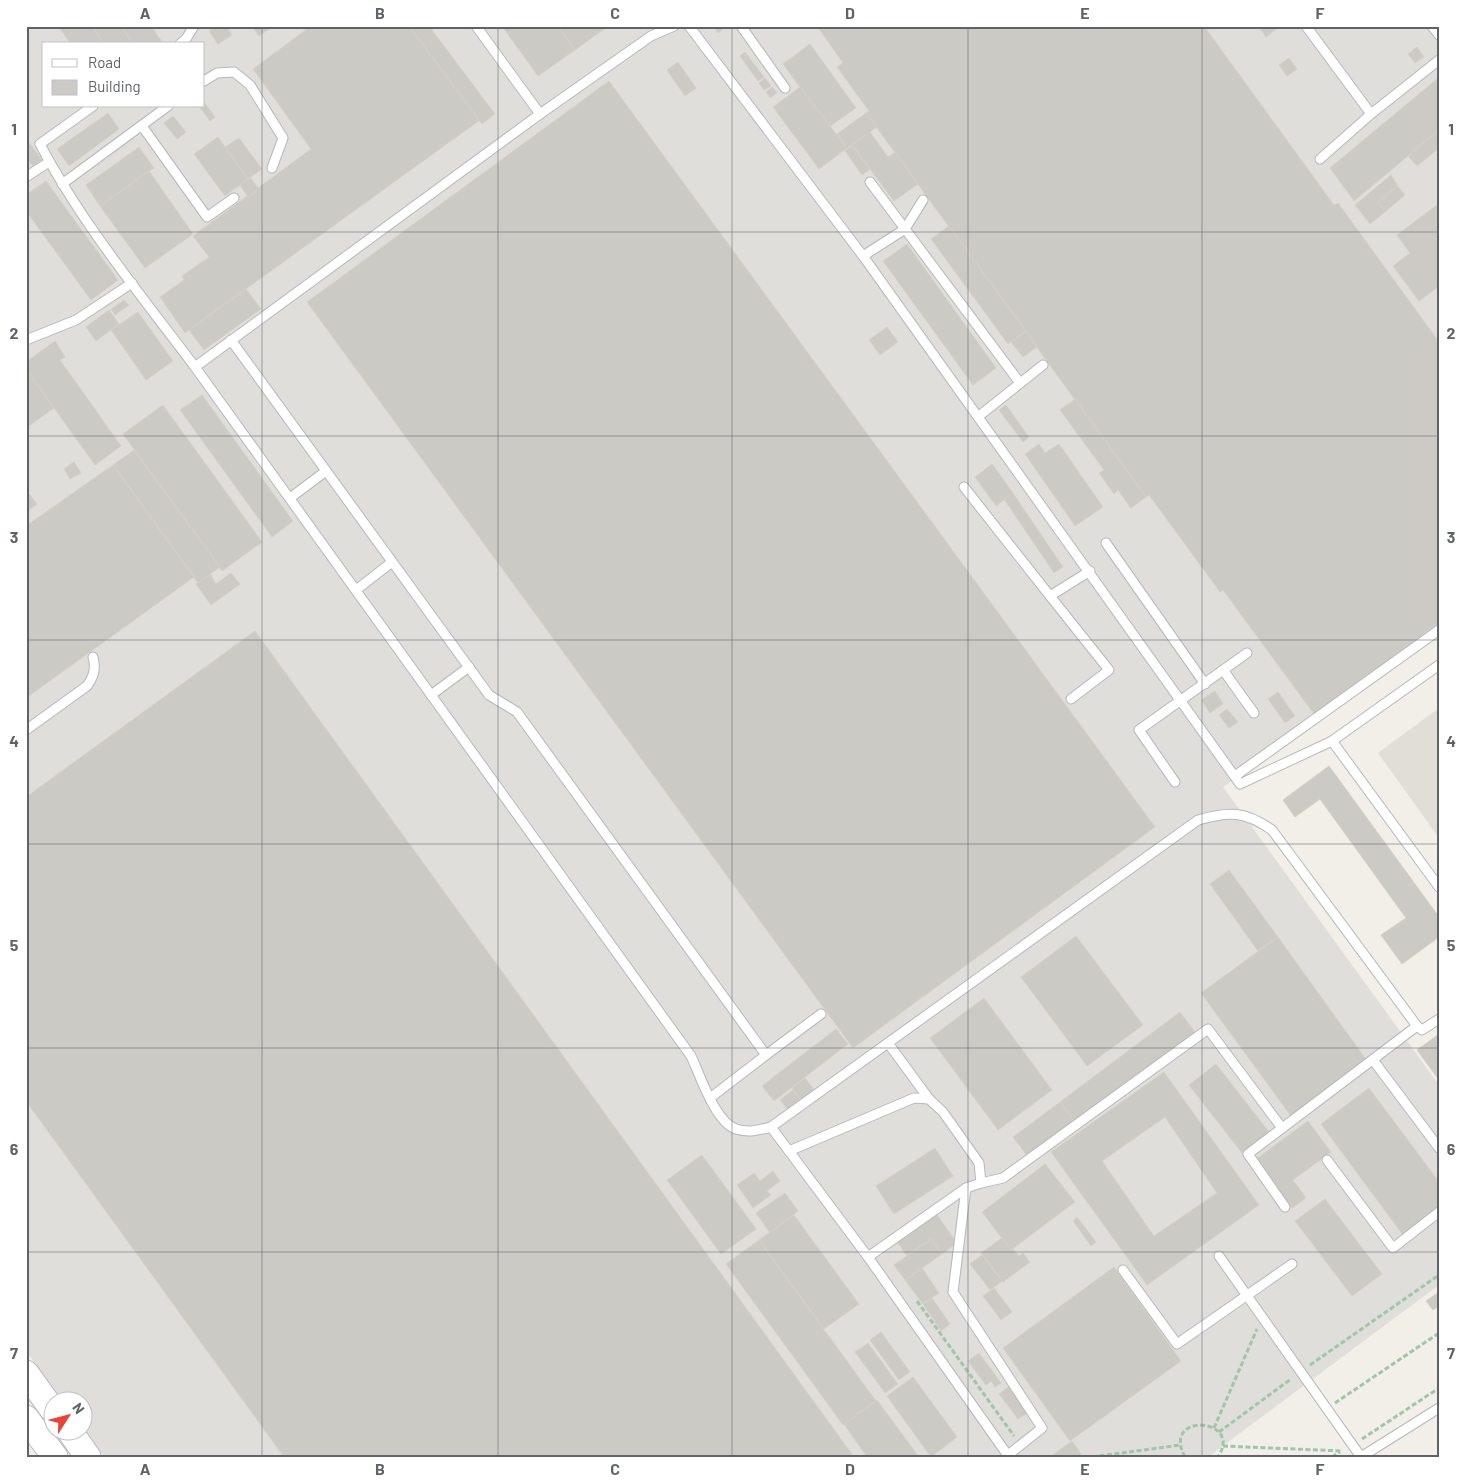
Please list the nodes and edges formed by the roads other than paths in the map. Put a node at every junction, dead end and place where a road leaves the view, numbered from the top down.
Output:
1 (194, 26) edge
2 (476, 26) edge
3 (674, 26) edge
4 (689, 26) edge
5 (741, 26) edge
6 (1306, 26) edge
7 (1432, 26) edge
8 (1439, 36) edge
9 (182, 42) edge
10 (1439, 60) edge
11 (205, 80) edge
12 (785, 88) dead end
13 (90, 108) edge
14 (165, 108) edge
15 (540, 114) junction
16 (1371, 114) junction
17 (142, 126) junction
18 (1320, 160) dead end
19 (50, 162) junction
20 (272, 168) dead end
21 (26, 177) edge
22 (870, 182) dead end
23 (62, 184) junction
24 (234, 198) dead end
25 (923, 200) dead end
26 (905, 229) junction
27 (863, 256) junction
28 (132, 283) junction
29 (26, 340) edge
30 (231, 340) junction
31 (1043, 365) dead end
32 (195, 367) junction
33 (1020, 383) junction
34 (979, 416) junction
35 (326, 471) junction
36 (964, 487) dead end
37 (290, 498) junction
38 (1106, 543) dead end
39 (392, 562) junction
40 (1090, 571) junction
41 (356, 590) junction
42 (1050, 596) junction
43 (1439, 630) edge
44 (1247, 653) dead end
45 (93, 657) dead end
46 (1439, 664) edge
47 (469, 667) junction
48 (1223, 670) junction
49 (1205, 684) junction
50 (431, 695) junction
51 (1071, 698) dead end
52 (1181, 700) junction
53 (1254, 713) dead end
54 (26, 730) edge
55 (1332, 741) junction
56 (1235, 776) junction
57 (1175, 782) dead end
58 (1439, 887) edge
59 (821, 1014) dead end
60 (1439, 1019) edge
61 (1417, 1026) junction
62 (888, 1043) junction
63 (766, 1055) junction
64 (1373, 1060) junction
65 (710, 1098) junction
66 (929, 1100) junction
67 (771, 1127) junction
68 (1282, 1128) junction
69 (1439, 1148) edge
70 (789, 1151) junction
71 (1327, 1160) dead end
72 (981, 1183) junction
73 (966, 1188) junction
74 (1286, 1208) dead end
75 (1439, 1212) edge
76 (1219, 1256) dead end
77 (868, 1257) junction
78 (1292, 1264) dead end
79 (1123, 1270) dead end
80 (1247, 1296) junction
81 (26, 1373) edge
82 (42, 1395) edge
83 (1439, 1408) edge
84 (26, 1418) edge
85 (76, 1440) edge
86 (1009, 1456) edge
87 (55, 1457) edge
88 (88, 1457) edge

1 - 9 lane
2 - 15 lane
3 - 15 lane
4 - 27 lane
5 - 12 lane
6 - 16 lane
7 - 8 lane
10 - 16 lane
11 - 20 lane
13 - 19 lane
14 - 17 lane
15 - 30 lane
16 - 18 lane
17 - 23 lane
17 - 24 lane
19 - 21 lane
19 - 23 lane
22 - 26 lane
23 - 28 lane
25 - 26 lane
26 - 27 lane
26 - 33 lane
27 - 34 lane
28 - 29 lane
28 - 32 lane
30 - 32 lane
30 - 35 lane
31 - 33 lane
32 - 37 lane
33 - 34 lane
34 - 40 lane
35 - 37 lane
35 - 39 lane
36 - 42 lane
37 - 41 lane
38 - 49 lane
39 - 41 lane
39 - 47 lane
40 - 42 lane
40 - 52 lane
41 - 50 lane
42 - 51 lane
43 - 56 lane
44 - 48 lane
45 - 54 lane
46 - 55 lane
47 - 50 lane
47 - 63 lane
48 - 49 lane
48 - 53 lane
49 - 52 lane
50 - 65 lane
52 - 56 lane
52 - 57 lane
55 - 56 lane
55 - 58 lane
59 - 63 lane
60 - 61 lane
61 - 62 lane
61 - 64 lane
62 - 66 lane
62 - 67 lane
63 - 65 lane
64 - 68 lane
64 - 69 lane
65 - 67 lane
66 - 70 lane
66 - 72 lane
67 - 70 lane
68 - 72 lane
68 - 74 lane
70 - 77 lane
71 - 75 lane
72 - 73 lane
73 - 77 lane
73 - 86 lane
76 - 80 lane
77 - 86 lane
78 - 80 lane
79 - 80 lane
80 - 83 lane
81 - 82 main road
84 - 87 main road
85 - 88 main road

